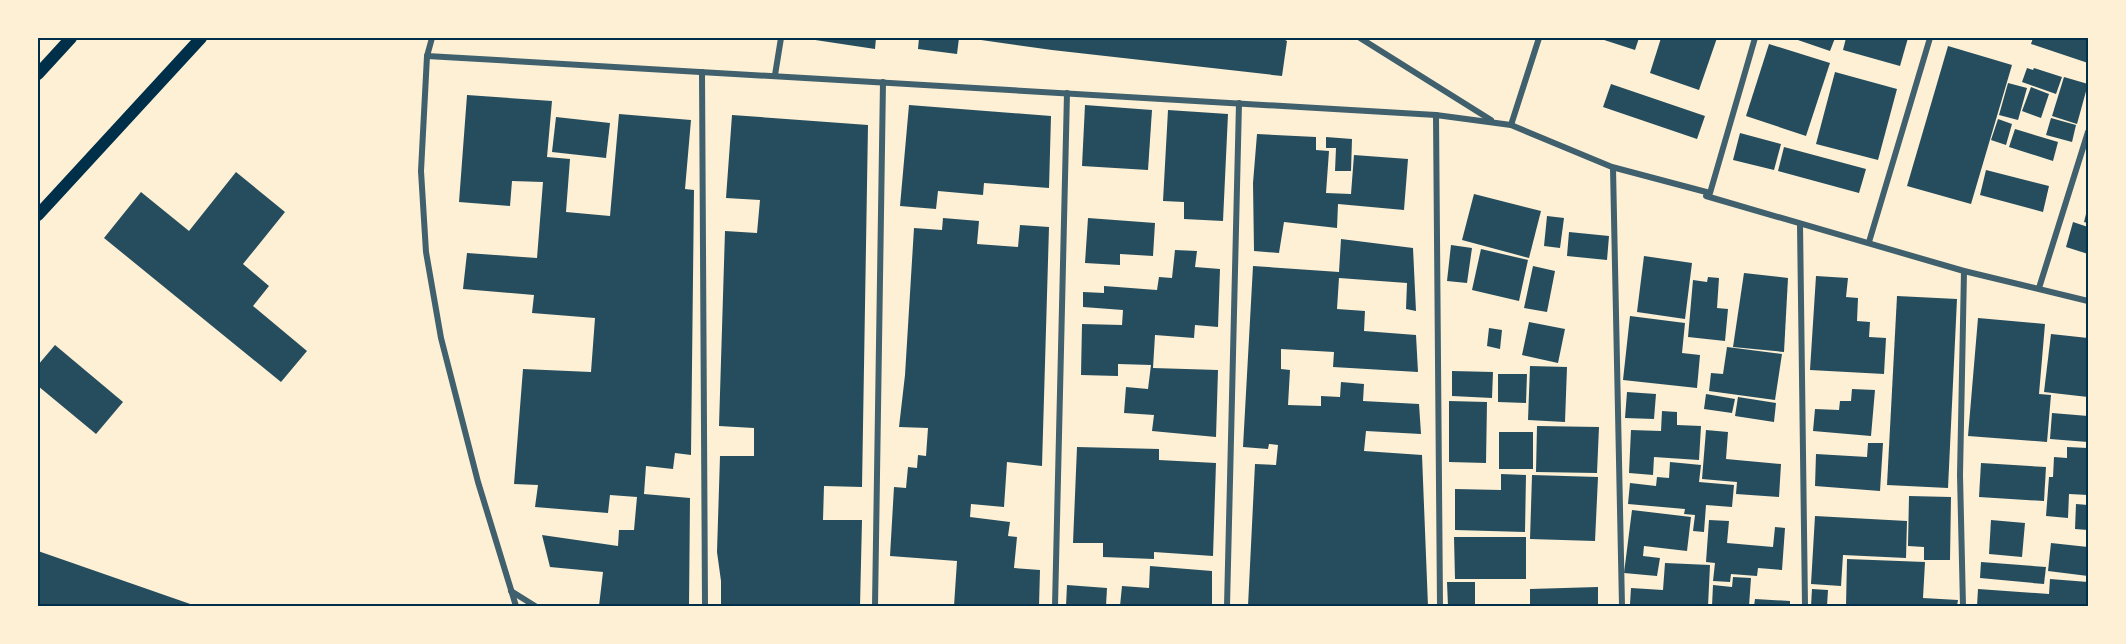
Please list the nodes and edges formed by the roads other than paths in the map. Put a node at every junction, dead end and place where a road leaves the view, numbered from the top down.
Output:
1 (71, 38) edge
2 (201, 38) edge
3 (432, 38) edge
4 (781, 38) edge
5 (1360, 38) edge
6 (1539, 38) edge
7 (1755, 38) edge
8 (1930, 38) edge
9 (427, 56) junction
10 (702, 72) junction
11 (38, 74) edge
12 (775, 75) junction
13 (883, 82) junction
14 (1067, 93) junction
15 (1239, 103) junction
16 (1436, 115) junction
17 (1495, 123) junction
18 (1511, 125) junction
19 (2088, 132) edge
20 (1612, 167) junction
21 (38, 214) edge
22 (1800, 224) junction
23 (1869, 242) junction
24 (1964, 271) junction
25 (2038, 288) junction
26 (2088, 301) edge
27 (512, 591) junction
28 (516, 606) edge
29 (535, 606) edge
30 (705, 606) edge
31 (875, 606) edge
32 (1055, 606) edge
33 (1227, 606) edge
34 (1440, 606) edge
35 (1622, 606) edge
36 (1805, 606) edge
37 (1964, 606) edge

1 - 11 main road
2 - 21 main road
3 - 9 street
4 - 12 street
5 - 17 street
6 - 18 street
7 - 20 street
8 - 23 street
9 - 10 street
9 - 27 street
10 - 12 street
10 - 30 street
12 - 13 street
13 - 14 street
13 - 31 street
14 - 15 street
14 - 32 street
15 - 16 street
15 - 33 street
16 - 17 street
16 - 34 street
17 - 18 street
18 - 20 street
19 - 25 street
20 - 22 street
20 - 35 street
22 - 23 street
22 - 36 street
23 - 24 street
24 - 25 street
24 - 37 street
25 - 26 street
27 - 28 street
27 - 29 street

